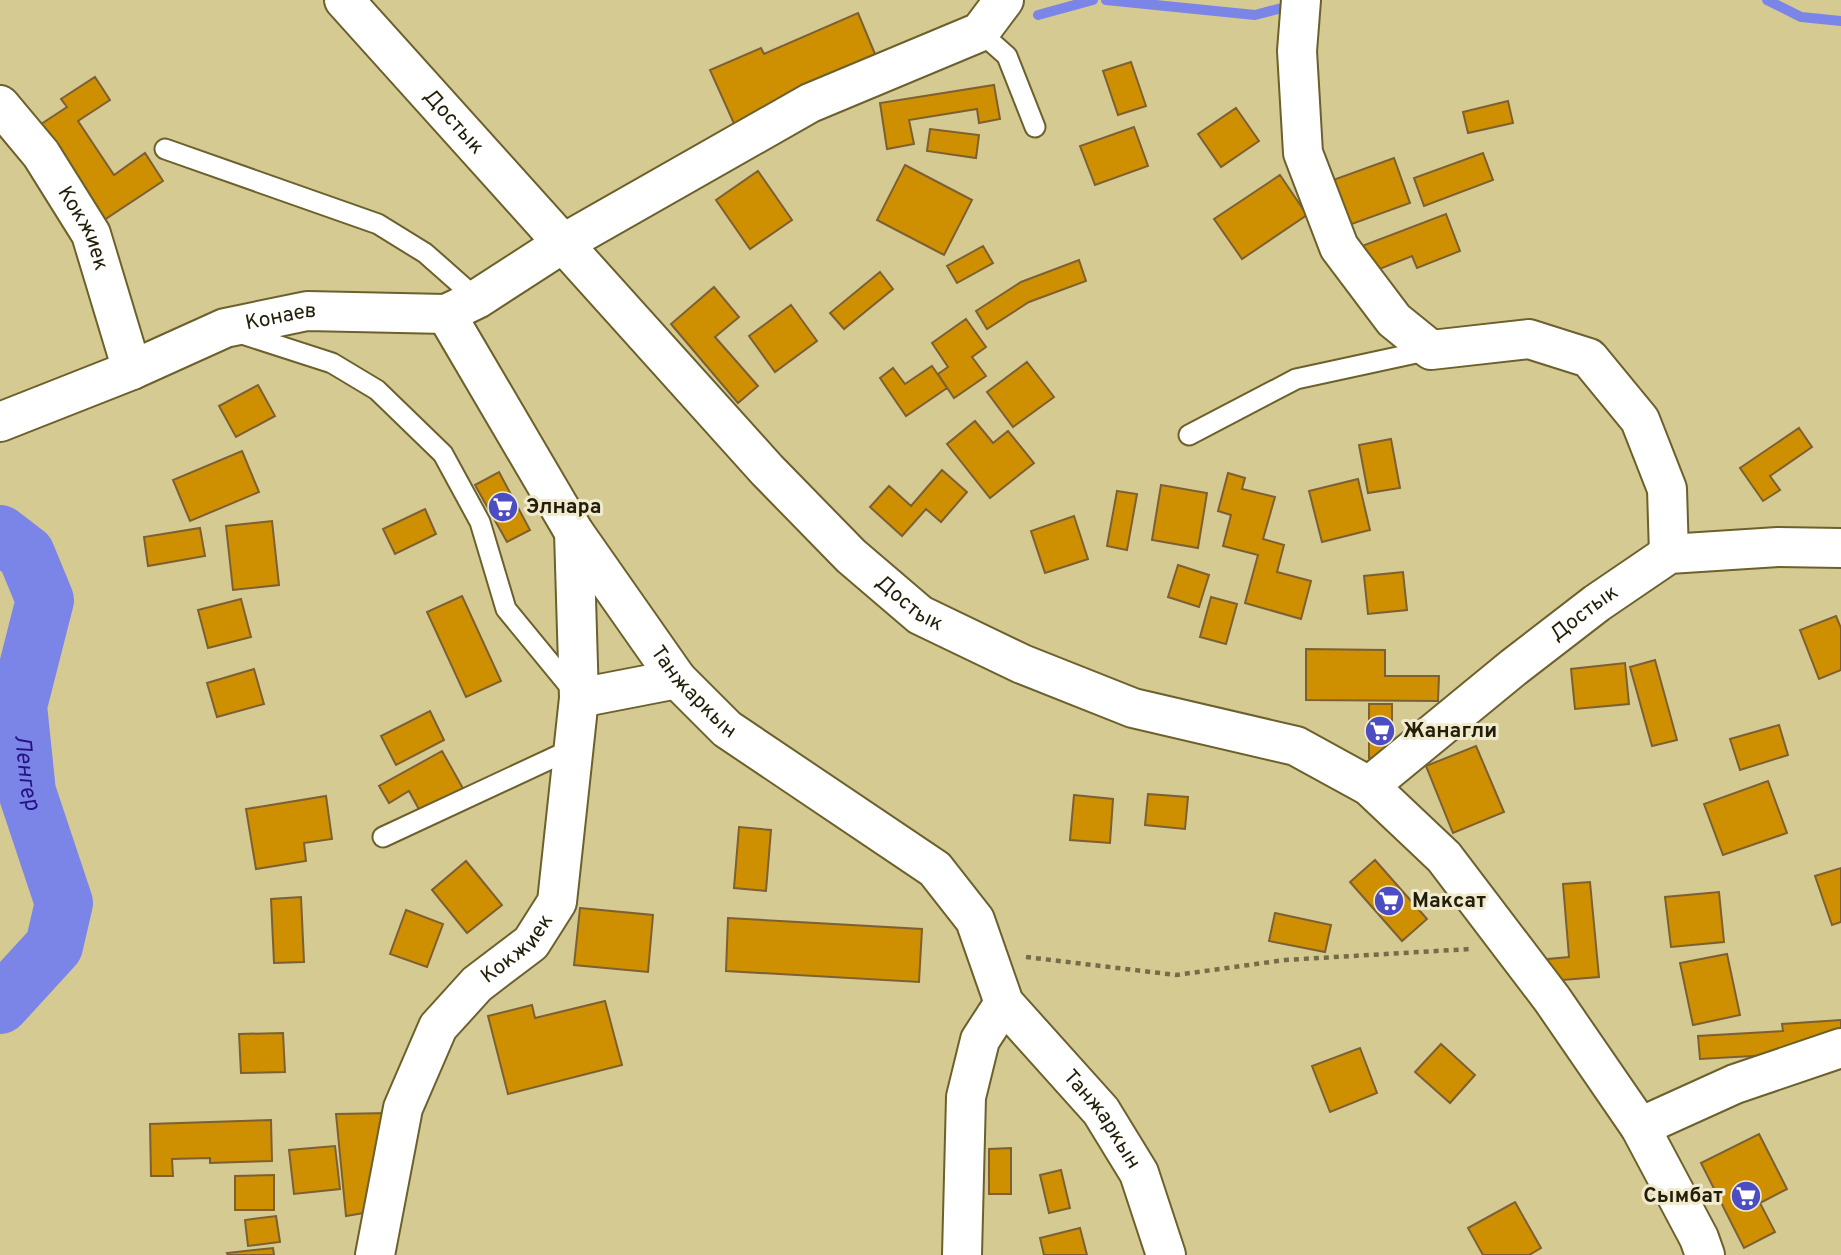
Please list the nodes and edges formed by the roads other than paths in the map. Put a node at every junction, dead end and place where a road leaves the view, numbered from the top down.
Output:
1 (344, 0) edge
2 (1004, 0) edge
3 (1301, 0) edge
4 (979, 32) junction
5 (0, 105) edge
6 (1035, 127) dead end
7 (165, 149) dead end
8 (562, 244) junction
9 (461, 307) junction
10 (225, 328) junction
11 (1431, 350) junction
12 (132, 370) junction
13 (0, 422) edge
14 (1189, 435) dead end
15 (574, 532) junction
16 (1841, 548) edge
17 (1669, 554) junction
18 (677, 679) junction
19 (579, 698) junction
20 (574, 748) junction
21 (1369, 786) junction
22 (383, 837) dead end
23 (1004, 1003) junction
24 (1841, 1048) edge
25 (1640, 1127) junction
26 (375, 1255) edge
27 (961, 1255) edge
28 (1166, 1255) edge
29 (1705, 1255) edge

1 - 8 street, Достык
2 - 4 street
3 - 11 street
4 - 6 lane
4 - 8 street
5 - 12 street, Кокжиек
7 - 9 lane
8 - 9 street
8 - 21 street, Достык
9 - 10 street, Конаев
9 - 15 street, Танжаркын
10 - 12 street, Конаев
10 - 19 lane
11 - 14 lane
11 - 17 street
12 - 13 street, Конаев
15 - 18 street, Танжаркын
15 - 19 street, Кокжиек
16 - 17 street
17 - 21 street, Достык
18 - 19 street
18 - 23 street, Танжаркын
19 - 20 street, Кокжиек
20 - 22 lane
20 - 26 street, Кокжиек
21 - 25 street, Достык
23 - 27 street
23 - 28 street, Танжаркын
24 - 25 street
25 - 29 street, Достык

